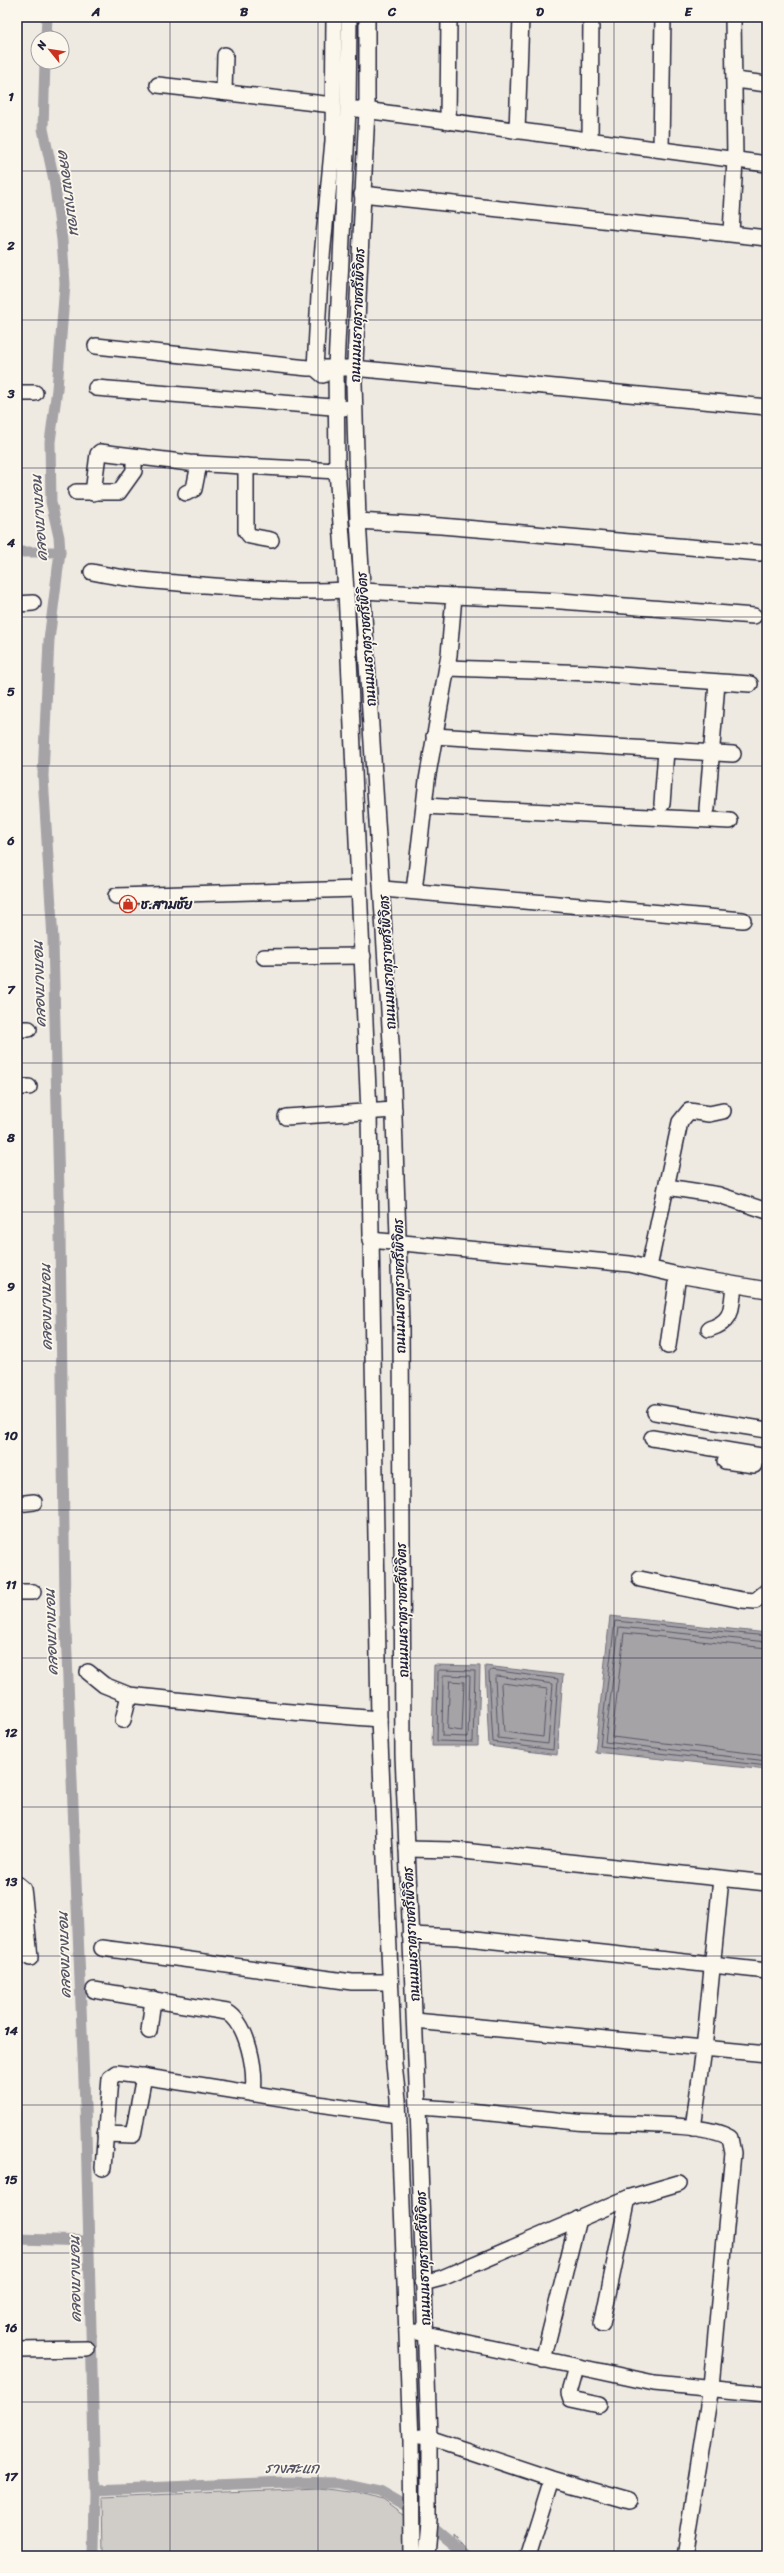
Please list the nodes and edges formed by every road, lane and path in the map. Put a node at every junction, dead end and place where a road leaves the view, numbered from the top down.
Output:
1 (334, 17) edge
2 (349, 17) edge
3 (367, 17) edge
4 (449, 17) edge
5 (521, 17) edge
6 (591, 17) edge
7 (663, 17) edge
8 (734, 17) edge
9 (225, 55) dead end
10 (735, 80) junction
11 (767, 84) edge
12 (158, 85) dead end
13 (224, 92) junction
14 (333, 105) junction
15 (348, 108) junction
16 (367, 110) junction
17 (448, 122) junction
18 (517, 131) junction
19 (590, 141) junction
20 (662, 149) junction
21 (735, 160) junction
22 (767, 164) edge
23 (362, 194) junction
24 (731, 233) junction
25 (767, 238) edge
26 (96, 346) dead end
27 (336, 367) junction
28 (315, 368) junction
29 (354, 368) junction
30 (96, 388) dead end
31 (336, 388) junction
32 (17, 393) edge
33 (35, 393) dead end
34 (767, 407) edge
35 (336, 408) junction
36 (354, 408) junction
37 (134, 456) junction
38 (356, 460) junction
39 (199, 464) junction
40 (246, 466) junction
41 (337, 466) junction
42 (76, 492) dead end
43 (93, 493) junction
44 (186, 493) dead end
45 (358, 521) junction
46 (271, 540) dead end
47 (760, 553) dead end
48 (92, 572) dead end
49 (346, 590) junction
50 (362, 592) junction
51 (454, 596) junction
52 (33, 603) dead end
53 (17, 604) edge
54 (754, 616) dead end
55 (447, 668) junction
56 (717, 683) junction
57 (750, 684) dead end
58 (434, 736) junction
59 (666, 751) junction
60 (710, 753) junction
61 (733, 754) dead end
62 (662, 804) dead end
63 (424, 806) junction
64 (707, 809) dead end
65 (730, 821) dead end
66 (359, 889) junction
67 (383, 889) junction
68 (414, 891) junction
69 (116, 896) dead end
70 (742, 920) dead end
71 (362, 956) junction
72 (264, 957) dead end
73 (394, 1110) junction
74 (723, 1111) dead end
75 (369, 1113) junction
76 (286, 1117) dead end
77 (667, 1187) junction
78 (767, 1211) edge
79 (370, 1240) junction
80 (398, 1242) junction
81 (649, 1267) junction
82 (678, 1275) junction
83 (734, 1285) junction
84 (767, 1290) edge
85 (709, 1329) dead end
86 (668, 1346) dead end
87 (655, 1412) dead end
88 (767, 1430) edge
89 (652, 1438) dead end
90 (767, 1457) edge
91 (725, 1462) dead end
92 (767, 1466) edge
93 (34, 1502) dead end
94 (17, 1504) edge
95 (640, 1579) dead end
96 (767, 1591) edge
97 (17, 1592) edge
98 (33, 1592) dead end
99 (88, 1672) dead end
100 (130, 1695) junction
101 (379, 1719) junction
102 (123, 1720) dead end
103 (407, 1850) junction
104 (721, 1879) junction
105 (767, 1883) edge
106 (17, 1884) edge
107 (410, 1935) junction
108 (102, 1948) dead end
109 (30, 1958) dead end
110 (714, 1966) junction
111 (767, 1971) edge
112 (390, 1982) junction
113 (94, 1990) dead end
114 (153, 2000) junction
115 (415, 2021) junction
116 (149, 2031) dead end
117 (704, 2049) junction
118 (767, 2054) edge
119 (144, 2076) junction
120 (254, 2093) junction
121 (418, 2107) junction
122 (398, 2115) junction
123 (693, 2128) junction
124 (105, 2134) junction
125 (103, 2168) dead end
126 (679, 2183) dead end
127 (628, 2198) junction
128 (578, 2219) junction
129 (423, 2283) junction
130 (602, 2324) dead end
131 (405, 2330) junction
132 (425, 2333) junction
133 (85, 2349) dead end
134 (17, 2350) edge
135 (543, 2360) junction
136 (576, 2368) junction
137 (711, 2387) junction
138 (767, 2394) edge
139 (599, 2405) dead end
140 (411, 2437) junction
141 (429, 2438) junction
142 (552, 2479) junction
143 (428, 2496) junction
144 (629, 2501) dead end
145 (411, 2503) junction
146 (419, 2552) edge
147 (528, 2556) edge
148 (684, 2556) edge

1 - 14 street
2 - 15 street, ถนนมนธาตุราชศรีพิจิตร
3 - 16 street, ถนนมนธาตุราชศรีพิจิตร
4 - 17 street
5 - 18 street
6 - 19 street
7 - 20 street
8 - 10 street
9 - 13 street
10 - 11 street
10 - 21 street
12 - 13 street
13 - 14 street
14 - 28 street
15 - 16 street
15 - 27 street, ถนนมนธาตุราชศรีพิจิตร
16 - 17 street
16 - 23 street, ถนนมนธาตุราชศรีพิจิตร
17 - 18 street
18 - 19 street
19 - 20 street
20 - 21 street
21 - 22 street
21 - 24 street
23 - 24 street
23 - 29 street, ถนนมนธาตุราชศรีพิจิตร
24 - 25 street
26 - 28 street
27 - 28 street
27 - 29 street
27 - 31 street, ถนนมนธาตุราชศรีพิจิตร
28 - 31 street, ถนนมนธาตุราชศรีพิจิตร
29 - 34 street
29 - 36 street, ถนนมนธาตุราชศรีพิจิตร
30 - 35 street
31 - 35 street, ถนนมนธาตุราชศรีพิจิตร
32 - 33 street
35 - 36 street
35 - 41 street, ถนนมนธาตุราชศรีพิจิตร
36 - 38 street, ถนนมนธาตุราชศรีพิจิตร
37 - 39 street
37 - 43 street
37 - 43 street
38 - 41 street
38 - 45 street, ถนนมนธาตุราชศรีพิจิตร
39 - 40 street
39 - 44 street
40 - 41 street
40 - 46 street
41 - 49 street, ถนนมนธาตุราชศรีพิจิตร
42 - 43 street
45 - 47 street
45 - 50 street, ถนนมนธาตุราชศรีพิจิตร
48 - 49 street
49 - 66 street, ถนนมนธาตุราชศรีพิจิตร
50 - 51 street
50 - 67 street, ถนนมนธาตุราชศรีพิจิตร
51 - 54 street
51 - 55 street
52 - 53 street
55 - 56 street
55 - 58 street
56 - 57 street
56 - 60 street
58 - 59 street
58 - 63 street
59 - 60 street
59 - 62 street
60 - 61 street
60 - 64 street
63 - 65 street
63 - 68 street
66 - 69 street
66 - 71 street, ถนนมนธาตุราชศรีพิจิตร
67 - 68 street
67 - 73 street, ถนนมนธาตุราชศรีพิจิตร
68 - 70 street
71 - 72 street
71 - 75 street, ถนนมนธาตุราชศรีพิจิตร
73 - 75 street
73 - 80 street, ถนนมนธาตุราชศรีพิจิตร
74 - 77 street
75 - 76 street
75 - 79 street, ถนนมนธาตุราชศรีพิจิตร
77 - 78 street
77 - 81 street
79 - 80 street
79 - 101 street, ถนนมนธาตุราชศรีพิจิตร
80 - 81 street
80 - 103 street, ถนนมนธาตุราชศรีพิจิตร
81 - 82 street
82 - 83 street
82 - 86 street
83 - 84 street
83 - 85 street
87 - 88 street
89 - 90 street
91 - 92 street
93 - 94 street
95 - 96 street
97 - 98 street
99 - 100 street
100 - 101 street
100 - 102 street
101 - 112 street, ถนนมนธาตุราชศรีพิจิตร
103 - 104 street
103 - 107 street, ถนนมนธาตุราชศรีพิจิตร
104 - 105 street
104 - 110 street
106 - 109 street
107 - 110 street
107 - 115 street, ถนนมนธาตุราชศรีพิจิตร
108 - 112 street
110 - 111 street
110 - 117 street
112 - 122 street, ถนนมนธาตุราชศรีพิจิตร
113 - 114 street
114 - 116 street
114 - 120 street
115 - 117 street
115 - 121 street, ถนนมนธาตุราชศรีพิจิตร
117 - 118 street
117 - 123 street
119 - 120 street
119 - 124 street
119 - 124 street
120 - 122 street
121 - 123 street
121 - 129 street, ถนนมนธาตุราชศรีพิจิตร
122 - 131 street, ถนนมนธาตุราชศรีพิจิตร
123 - 137 street
124 - 125 street
126 - 127 street
127 - 128 street
127 - 130 street
128 - 129 street
128 - 135 street
129 - 132 street, ถนนมนธาตุราชศรีพิจิตร
131 - 132 street
131 - 140 street, ถนนมนธาตุราชศรีพิจิตร
132 - 135 street
132 - 141 street, ถนนมนธาตุราชศรีพิจิตร
133 - 134 street
135 - 136 street
136 - 137 street
136 - 139 street
137 - 138 street
137 - 148 street
140 - 141 street
140 - 145 street, ถนนมนธาตุราชศรีพิจิตร
141 - 142 street
141 - 143 street, ถนนมนธาตุราชศรีพิจิตร
142 - 144 street
142 - 147 street
143 - 145 street
143 - 146 street, ถนนมนธาตุราชศรีพิจิตร
145 - 146 street, ถนนมนธาตุราชศรีพิจิตร

